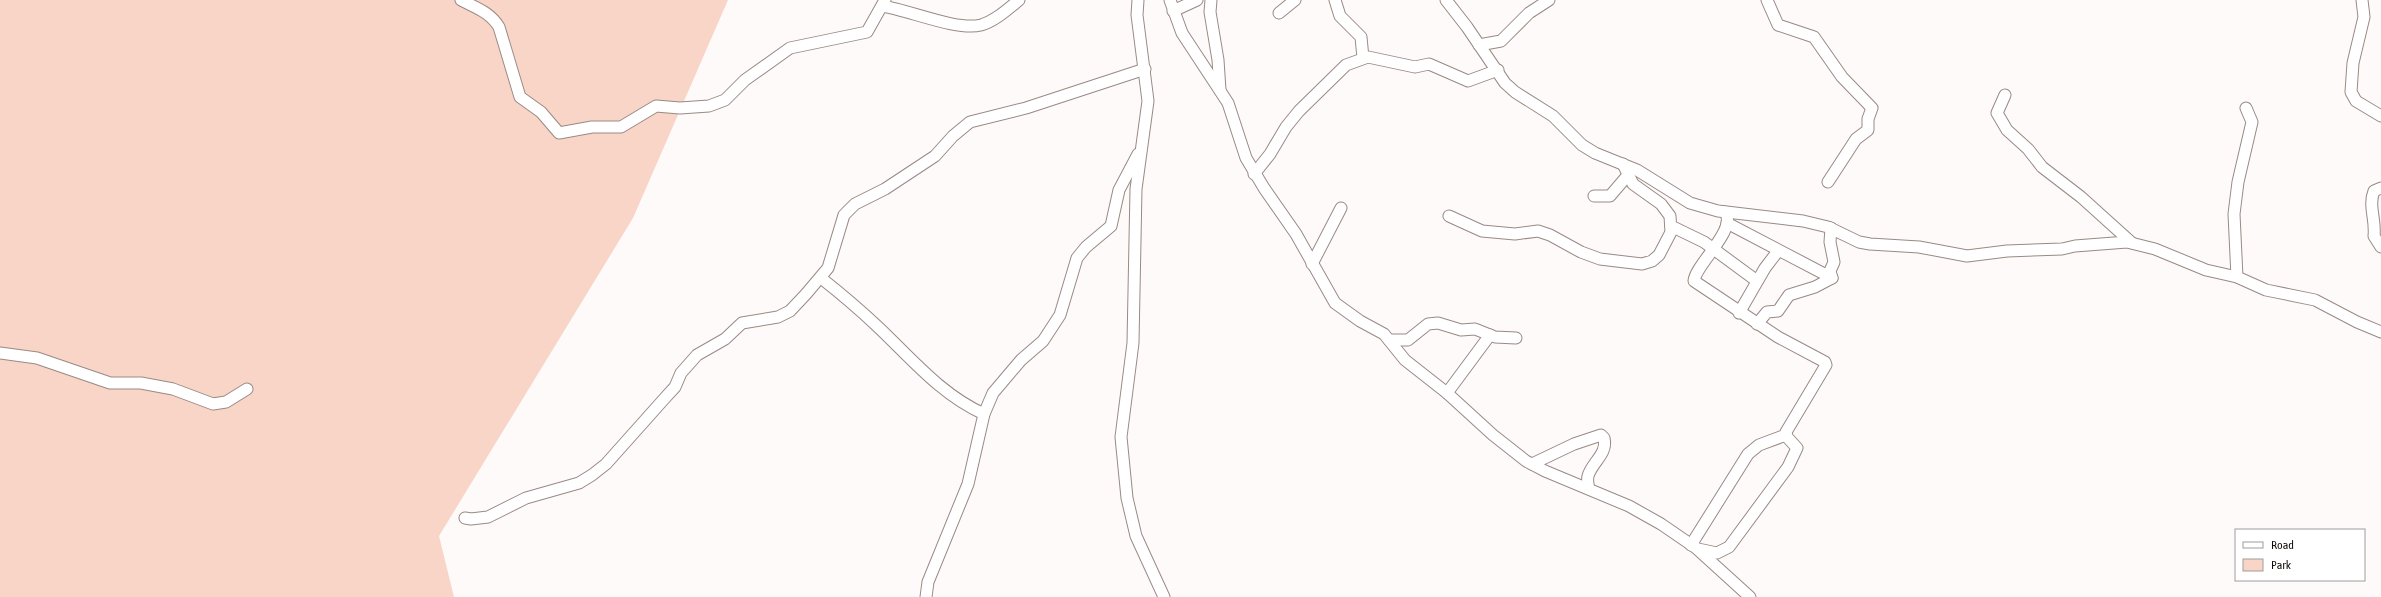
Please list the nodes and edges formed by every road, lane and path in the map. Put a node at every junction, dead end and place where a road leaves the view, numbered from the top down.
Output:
1 (461, 0) edge
2 (1019, 0) edge
3 (1138, 0) edge
4 (1197, 0) edge
5 (1211, 0) edge
6 (1294, 0) edge
7 (1335, 0) edge
8 (1446, 0) edge
9 (1549, 0) edge
10 (1767, 0) edge
11 (2362, 0) edge
12 (884, 3) edge
13 (1171, 6) edge
14 (1279, 13) dead end
15 (1479, 45) junction
16 (1363, 58) junction
17 (1145, 69) junction
18 (1498, 70) junction
19 (1220, 90) junction
20 (2005, 95) dead end
21 (2246, 108) dead end
22 (2381, 116) edge
23 (1141, 148) junction
24 (1623, 164) junction
25 (1254, 174) junction
26 (1628, 175) junction
27 (1828, 182) dead end
28 (2381, 188) edge
29 (1594, 196) dead end
30 (1341, 208) dead end
31 (1725, 212) junction
32 (1449, 216) dead end
33 (1726, 223) junction
34 (1672, 226) junction
35 (1831, 228) junction
36 (2132, 243) junction
37 (2381, 247) edge
38 (1714, 249) junction
39 (1778, 251) junction
40 (1312, 264) junction
41 (2237, 277) junction
42 (821, 278) junction
43 (1832, 278) junction
44 (1757, 281) junction
45 (1739, 313) junction
46 (1757, 324) junction
47 (2381, 332) edge
48 (1490, 335) junction
49 (1516, 338) dead end
50 (1389, 340) junction
51 (0, 353) edge
52 (247, 389) dead end
53 (1447, 393) junction
54 (984, 414) junction
55 (1786, 435) junction
56 (1532, 464) junction
57 (1589, 489) junction
58 (465, 518) dead end
59 (1694, 546) junction
60 (926, 597) edge
61 (1164, 597) edge
62 (1750, 597) edge

1 - 12 street
2 - 12 street
3 - 17 street
4 - 13 street
5 - 19 street
6 - 14 street
7 - 16 street
8 - 15 street
9 - 15 street
10 - 27 street
11 - 22 street
13 - 19 street
15 - 18 street
16 - 18 street
16 - 25 street
17 - 23 street
17 - 42 street
18 - 24 street
19 - 25 street
20 - 36 street
21 - 41 street
23 - 54 street
23 - 61 street
24 - 26 street
24 - 31 street
25 - 40 street
26 - 29 street
26 - 34 street
28 - 37 street
30 - 40 street
31 - 33 street
31 - 35 street
32 - 34 street
33 - 38 street
33 - 39 street
34 - 38 street
35 - 36 street
35 - 43 street
36 - 41 street
38 - 44 street
38 - 45 street
39 - 43 street
39 - 44 street
40 - 50 street
41 - 47 street
42 - 54 street
42 - 58 street
43 - 46 street
44 - 45 street
45 - 46 street
46 - 55 street
48 - 49 street
48 - 50 street
48 - 53 street
50 - 53 street
51 - 52 street
53 - 56 street
54 - 60 street
55 - 59 street
55 - 59 street
56 - 57 street
56 - 57 street
57 - 59 street
59 - 62 street

